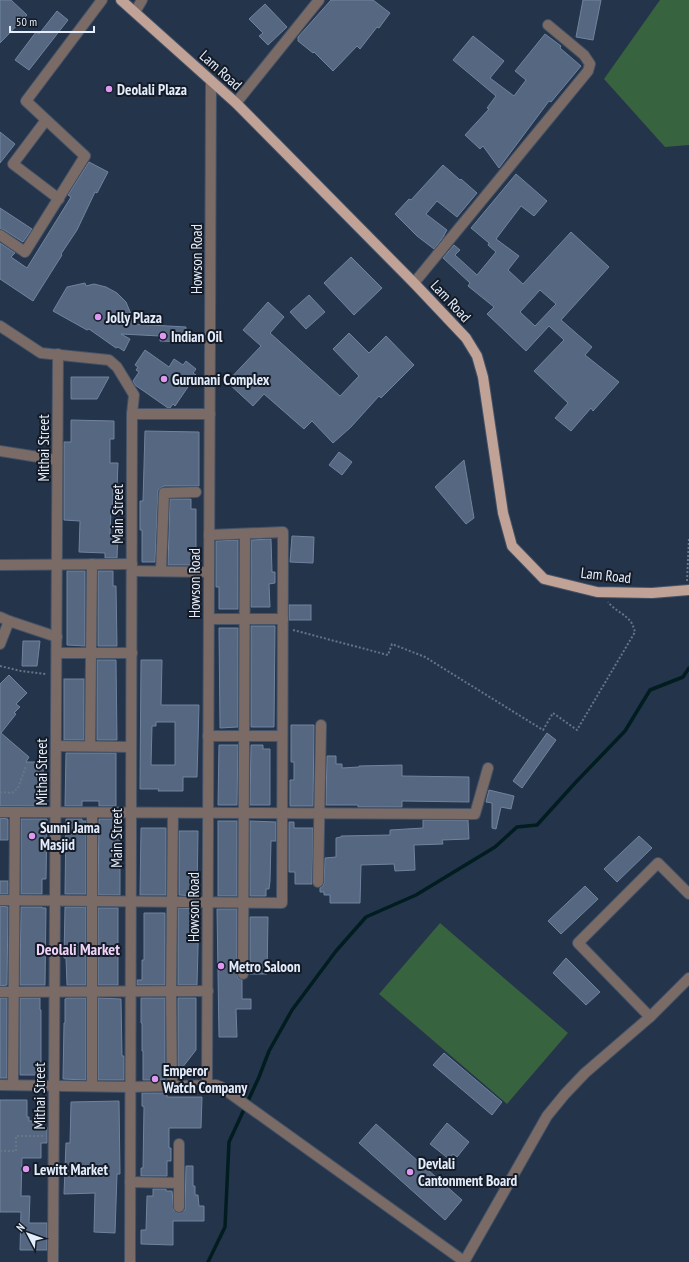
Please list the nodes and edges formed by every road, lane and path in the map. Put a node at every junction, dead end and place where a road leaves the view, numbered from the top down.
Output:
1 (102, 0) edge
2 (122, 0) edge
3 (142, 0) edge
4 (319, 0) edge
5 (135, 12) junction
6 (548, 25) dead end
7 (211, 81) junction
8 (236, 103) junction
9 (46, 120) junction
10 (59, 199) junction
11 (0, 235) edge
12 (414, 283) junction
13 (0, 326) edge
14 (58, 354) junction
15 (132, 414) junction
16 (210, 414) junction
17 (0, 451) edge
18 (58, 460) junction
19 (196, 492) dead end
20 (245, 534) junction
21 (209, 535) junction
22 (689, 538) edge
23 (92, 564) junction
24 (0, 565) edge
25 (58, 565) junction
26 (132, 567) junction
27 (161, 571) junction
28 (209, 572) junction
29 (688, 590) edge
30 (602, 592) junction
31 (5, 619) edge
32 (209, 619) junction
33 (244, 619) junction
34 (283, 623) junction
35 (57, 637) junction
36 (0, 644) edge
37 (57, 653) junction
38 (90, 653) junction
39 (132, 653) junction
40 (0, 666) edge
41 (56, 676) junction
42 (321, 725) dead end
43 (208, 736) junction
44 (244, 736) junction
45 (282, 736) junction
46 (56, 746) junction
47 (90, 746) junction
48 (131, 747) junction
49 (26, 766) dead end
50 (488, 768) dead end
51 (0, 792) edge
52 (0, 812) edge
53 (15, 812) junction
54 (56, 813) junction
55 (92, 813) junction
56 (131, 813) junction
57 (173, 813) junction
58 (208, 813) junction
59 (244, 813) junction
60 (282, 813) junction
61 (318, 813) junction
62 (318, 882) dead end
63 (689, 894) edge
64 (0, 900) edge
65 (14, 901) junction
66 (55, 901) junction
67 (92, 901) junction
68 (131, 902) junction
69 (171, 902) junction
70 (208, 902) junction
71 (243, 903) junction
72 (243, 974) dead end
73 (689, 978) edge
74 (171, 991) junction
75 (208, 991) junction
76 (0, 992) edge
77 (14, 992) junction
78 (55, 992) junction
79 (92, 992) junction
80 (131, 992) junction
81 (650, 1017) junction
82 (0, 1085) edge
83 (13, 1085) junction
84 (207, 1085) junction
85 (54, 1086) junction
86 (92, 1086) junction
87 (172, 1086) junction
88 (130, 1087) junction
89 (54, 1136) junction
90 (179, 1144) dead end
91 (0, 1151) edge
92 (130, 1182) junction
93 (179, 1183) junction
94 (179, 1207) dead end
95 (53, 1262) edge
96 (130, 1262) edge
97 (465, 1262) edge

1 - 9 street
2 - 5 main road, Lam Road
3 - 5 street
4 - 8 street
5 - 7 main road, Lam Road
6 - 12 street
7 - 8 main road, Lam Road
7 - 16 street, Howson Road
8 - 12 main road, Lam Road
9 - 10 street
9 - 10 street
10 - 11 street
12 - 30 main road, Lam Road
13 - 14 street, Main Street
14 - 15 street, Main Street
14 - 18 street, Mithai Street
15 - 16 street
15 - 26 street, Main Street
16 - 21 street, Howson Road
17 - 18 street
18 - 25 street, Mithai Street
19 - 27 street
20 - 21 street
20 - 33 street
20 - 34 street
21 - 28 street, Howson Road
22 - 29 path
23 - 25 street
23 - 26 street
23 - 38 street
24 - 25 street
25 - 35 street, Mithai Street
26 - 27 street
26 - 39 street, Main Street
27 - 28 street
28 - 32 street, Howson Road
29 - 30 main road, Lam Road
30 - 34 path
31 - 35 street
31 - 36 street
32 - 33 street
32 - 43 street, Howson Road
33 - 34 street
33 - 44 street
34 - 45 street
35 - 37 street, Mithai Street
37 - 38 street
37 - 41 street, Mithai Street
38 - 39 street
38 - 47 street
39 - 48 street, Main Street
40 - 41 path
41 - 46 street, Mithai Street
42 - 61 street
43 - 44 street
43 - 58 street, Howson Road
44 - 45 street
44 - 59 street
45 - 60 street
46 - 47 street
46 - 54 street, Mithai Street
47 - 48 street
48 - 56 street, Main Street
49 - 51 path
50 - 61 street
52 - 53 street
53 - 54 street
53 - 65 street
54 - 55 street
54 - 66 street, Mithai Street
55 - 56 street
55 - 67 street
56 - 57 street
56 - 68 street, Main Street
57 - 58 street
57 - 69 street
58 - 59 street
58 - 70 street, Howson Road
59 - 60 street
59 - 71 street
60 - 61 street
60 - 71 street
61 - 62 street
63 - 81 street
64 - 65 street
65 - 66 street
65 - 77 street
66 - 67 street
66 - 78 street, Mithai Street
67 - 68 street
67 - 79 street
68 - 69 street
68 - 80 street, Main Street
69 - 70 street
69 - 74 street
70 - 71 street
70 - 75 street, Howson Road
71 - 72 street
73 - 81 street
74 - 75 street
74 - 80 street
74 - 87 street
75 - 84 street, Howson Road
76 - 77 street
77 - 78 street
77 - 83 street
78 - 79 street
78 - 85 street, Mithai Street
79 - 80 street
79 - 86 street
80 - 88 street, Main Street
81 - 97 street
82 - 83 street
83 - 85 street
84 - 87 street
84 - 97 street
85 - 86 street
85 - 89 street, Mithai Street
86 - 88 street
87 - 88 street
88 - 92 street, Main Street
89 - 91 path
89 - 95 street, Mithai Street
90 - 93 street
92 - 93 street
92 - 96 street, Main Street
93 - 94 street

